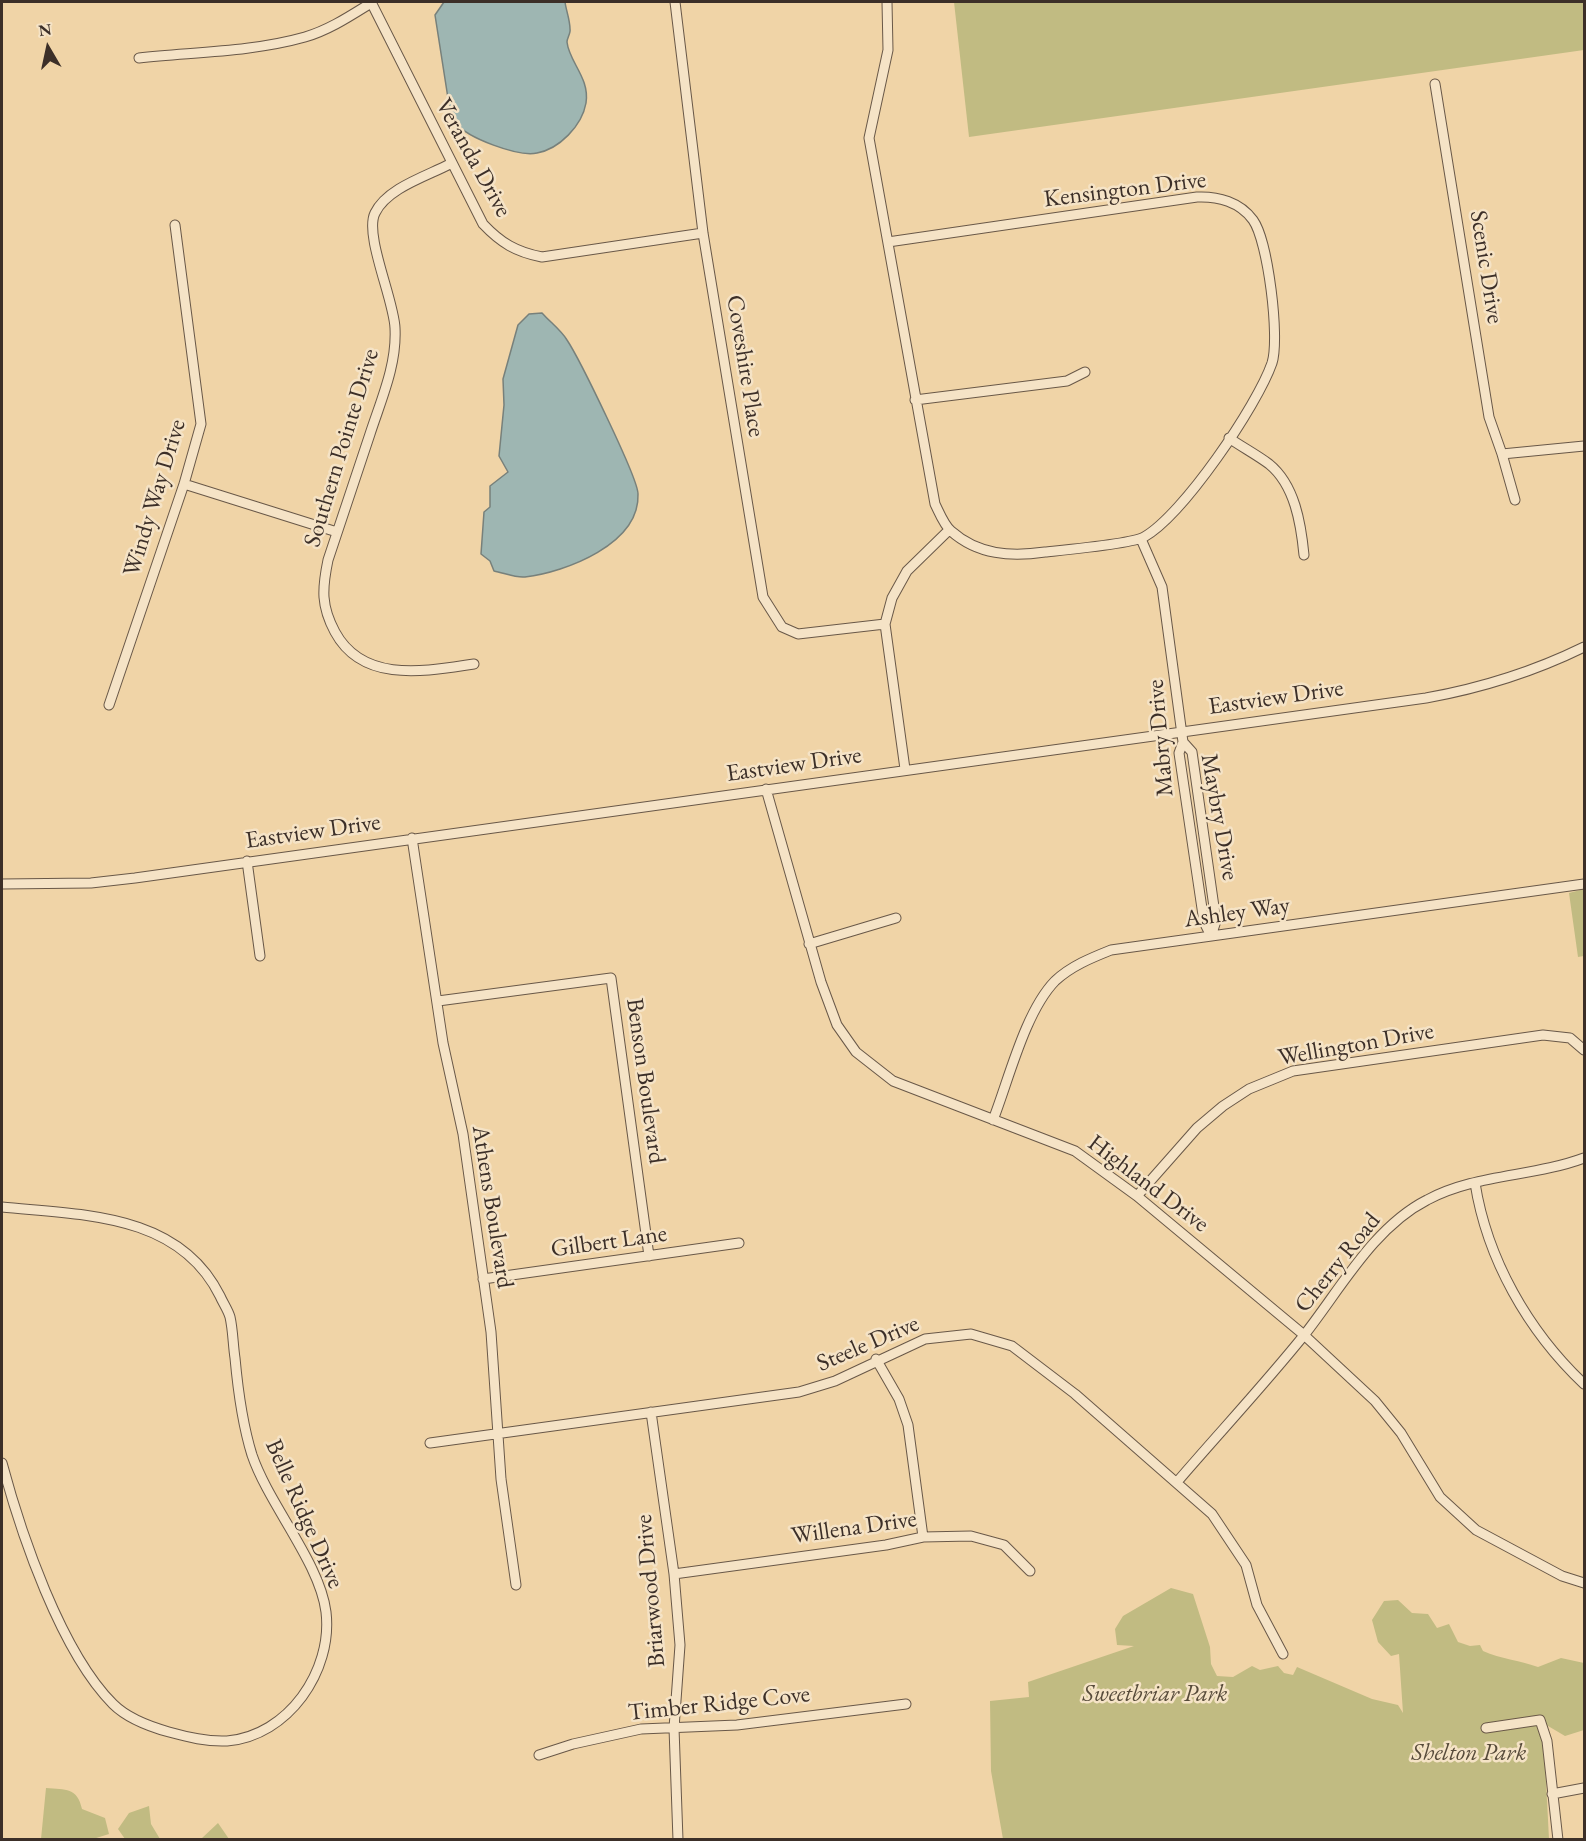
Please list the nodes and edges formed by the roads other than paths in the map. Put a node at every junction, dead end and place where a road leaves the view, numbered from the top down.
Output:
1 (371, 2) edge
2 (675, 2) edge
3 (887, 2) edge
4 (139, 58) dead end
5 (1435, 84) dead end
6 (450, 164) junction
7 (175, 225) dead end
8 (704, 233) junction
9 (888, 242) junction
10 (1085, 372) dead end
11 (915, 400) junction
12 (1229, 438) junction
13 (1584, 446) edge
14 (1502, 454) junction
15 (184, 484) junction
16 (1515, 500) dead end
17 (949, 530) junction
18 (338, 532) junction
19 (1142, 539) junction
20 (1304, 555) dead end
21 (885, 624) junction
22 (1584, 647) edge
23 (474, 664) dead end
24 (109, 705) dead end
25 (1181, 731) junction
26 (1183, 742) joint
27 (905, 769) junction
28 (766, 789) junction
29 (412, 838) junction
30 (247, 861) junction
31 (2, 884) edge
32 (1584, 884) edge
33 (896, 918) dead end
34 (1211, 936) junction
35 (809, 944) junction
36 (260, 956) dead end
37 (438, 1001) junction
38 (1584, 1050) edge
39 (993, 1120) junction
40 (1584, 1158) edge
41 (1475, 1183) junction
42 (1137, 1196) junction
43 (2, 1207) edge
44 (739, 1243) dead end
45 (650, 1256) junction
46 (483, 1279) junction
47 (1304, 1335) junction
48 (876, 1359) junction
49 (1584, 1384) edge
50 (651, 1412) junction
51 (499, 1432) junction
52 (430, 1443) dead end
53 (2, 1463) edge
54 (1177, 1482) junction
55 (923, 1537) junction
56 (1030, 1571) dead end
57 (674, 1574) junction
58 (1584, 1583) edge
59 (516, 1585) dead end
60 (1283, 1654) dead end
61 (906, 1704) dead end
62 (674, 1728) junction
63 (1486, 1728) dead end
64 (539, 1755) dead end
65 (1584, 1788) edge
66 (1552, 1794) junction
67 (678, 1839) edge
68 (1558, 1839) edge

1 - 4 street
1 - 6 street, Veranda Drive
2 - 8 street, Coveshire Place
3 - 9 street, Kensington Drive
5 - 14 street, Scenic Drive
6 - 8 street, Veranda Drive
6 - 18 street, Southern Pointe Drive
7 - 15 street, Windy Way Drive
8 - 21 street, Coveshire Place
9 - 11 street, Kensington Drive
9 - 12 street, Kensington Drive
10 - 11 street
11 - 17 street, Kensington Drive
12 - 19 street, Kensington Drive
12 - 20 street
13 - 14 street
14 - 16 street, Scenic Drive
15 - 18 street
15 - 24 street, Windy Way Drive
17 - 19 street, Kensington Drive
17 - 21 street
18 - 23 street, Southern Pointe Drive
19 - 25 street, Mabry Drive
21 - 27 street
22 - 25 street, Eastview Drive
25 - 26 street, Mabry Drive
25 - 27 street, Eastview Drive
26 - 34 street, Maybry Drive
27 - 28 street, Eastview Drive
28 - 29 street, Eastview Drive
28 - 35 street, Highland Drive
29 - 30 street, Eastview Drive
29 - 37 street, Athens Boulevard
30 - 31 street, Eastview Drive
30 - 36 street
32 - 34 street, Ashley Way
33 - 35 street
34 - 39 street, Ashley Way
35 - 39 street, Highland Drive
37 - 45 street, Benson Boulevard
37 - 46 street, Athens Boulevard
38 - 42 street, Wellington Drive
39 - 42 street, Highland Drive
40 - 41 street, Cherry Road
41 - 47 street, Cherry Road
41 - 49 street
42 - 47 street, Highland Drive
43 - 53 street, Belle Ridge Drive
44 - 45 street, Gilbert Lane
45 - 46 street, Gilbert Lane
46 - 51 street, Athens Boulevard
47 - 54 street, Cherry Road
47 - 58 street, Highland Drive
48 - 50 street, Steele Drive
48 - 54 street, Steele Drive
48 - 55 street
50 - 51 street, Steele Drive
50 - 57 street, Briarwood Drive
51 - 52 street, Steele Drive
51 - 59 street, Athens Boulevard
54 - 60 street, Steele Drive
55 - 56 street, Willena Drive
55 - 57 street, Willena Drive
57 - 62 street, Briarwood Drive
61 - 62 street, Timber Ridge Cove
62 - 64 street, Timber Ridge Cove
62 - 67 street, Briarwood Drive
63 - 66 street
65 - 66 street
66 - 68 street

